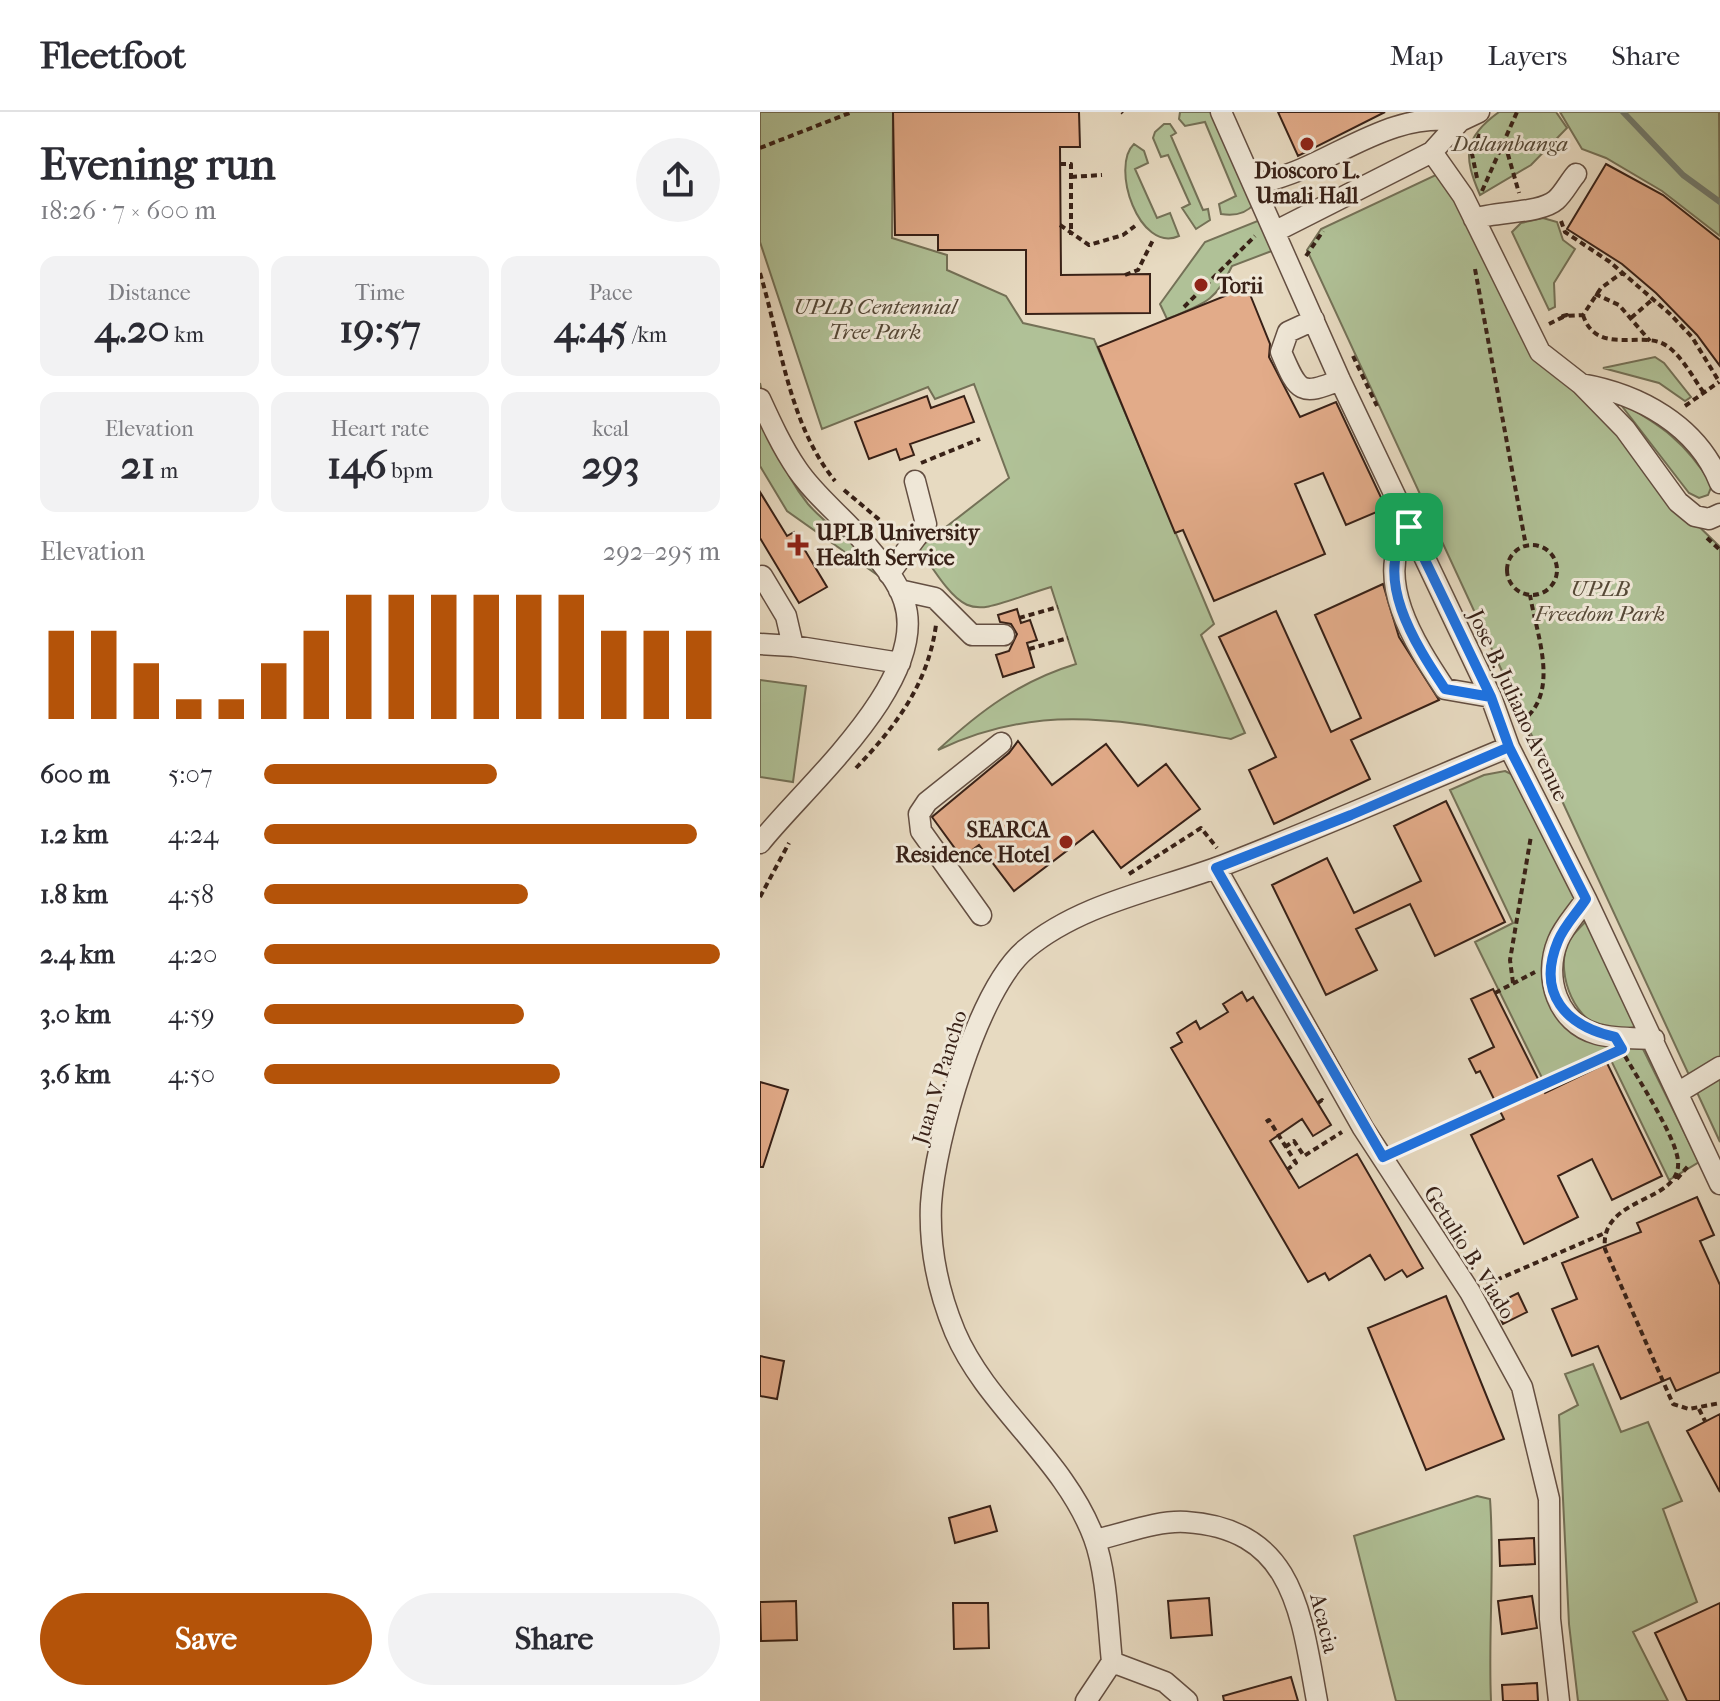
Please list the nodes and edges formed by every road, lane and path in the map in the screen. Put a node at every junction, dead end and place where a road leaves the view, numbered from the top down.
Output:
1 (852, 112) edge
2 (1221, 112) edge
3 (1517, 112) edge
4 (1482, 120) edge
5 (1460, 121) junction
6 (1504, 142) junction
7 (760, 148) edge
8 (1432, 152) junction
9 (1060, 164) dead end
10 (1576, 174) dead end
11 (1102, 175) dead end
12 (1071, 177) junction
13 (1254, 186) junction
14 (1482, 191) junction
15 (1531, 209) junction
16 (1493, 212) junction
17 (1472, 216) junction
18 (1060, 225) dead end
19 (1335, 225) dead end
20 (1135, 226) dead end
21 (1274, 226) junction
22 (1071, 235) junction
23 (1153, 240) dead end
24 (1306, 256) dead end
25 (1475, 266) dead end
26 (1623, 272) junction
27 (760, 273) edge
28 (1125, 275) dead end
29 (1595, 294) junction
30 (1653, 299) junction
31 (1184, 307) dead end
32 (1542, 311) dead end
33 (1583, 315) junction
34 (1631, 318) junction
35 (1314, 320) junction
36 (1549, 324) junction
37 (1556, 337) dead end
38 (1650, 341) junction
39 (1340, 380) junction
40 (1720, 383) edge
41 (1581, 384) junction
42 (1704, 393) junction
43 (760, 399) edge
44 (1674, 401) dead end
45 (980, 439) dead end
46 (915, 481) joint
47 (1720, 483) edge
48 (1720, 515) edge
49 (1409, 527) junction
50 (1526, 546) junction
51 (909, 548) junction
52 (762, 576) dead end
53 (894, 582) junction
54 (1530, 595) junction
55 (935, 598) junction
56 (1058, 607) dead end
57 (1019, 618) dead end
58 (1004, 635) dead end
59 (1068, 638) dead end
60 (760, 644) edge
61 (793, 646) junction
62 (1029, 649) dead end
63 (900, 663) junction
64 (1491, 697) junction
65 (1523, 722) dead end
66 (1001, 743) dead end
67 (1509, 747) junction
68 (849, 775) dead end
69 (1535, 802) junction
70 (1201, 828) dead end
71 (796, 832) dead end
72 (760, 843) edge
73 (1216, 868) junction
74 (1119, 880) dead end
75 (760, 897) edge
76 (1586, 899) junction
77 (981, 915) dead end
78 (1553, 963) junction
79 (1513, 983) junction
80 (1495, 993) dead end
81 (1654, 1039) junction
82 (1618, 1043) junction
83 (1720, 1067) edge
84 (1679, 1092) junction
85 (1266, 1122) dead end
86 (1342, 1132) dead end
87 (1285, 1147) junction
88 (1383, 1157) junction
89 (1288, 1169) dead end
90 (1720, 1184) edge
91 (1605, 1233) junction
92 (1470, 1292) junction
93 (1631, 1311) junction
94 (1624, 1315) dead end
95 (1720, 1403) edge
96 (1699, 1409) junction
97 (1705, 1421) dead end
98 (1095, 1540) junction
99 (1112, 1662) junction
100 (1086, 1701) edge
101 (1187, 1701) edge
102 (1317, 1701) edge
103 (1559, 1701) edge

1 - 7 path
2 - 13 street, Jose B. Juliano Avenue
3 - 6 path
4 - 5 street
4 - 14 path
5 - 8 street
5 - 13 street
6 - 14 path
6 - 15 path
8 - 17 street
8 - 21 street
9 - 12 path
10 - 15 street
11 - 12 path
12 - 22 path
13 - 21 street, Jose B. Juliano Avenue
14 - 16 path
14 - 17 path
15 - 16 street
15 - 26 path
16 - 17 street
17 - 41 street
18 - 22 path
19 - 24 path
20 - 22 path
21 - 31 path
21 - 35 street, Jose B. Juliano Avenue
23 - 28 path
25 - 50 path
26 - 29 path
26 - 30 path
27 - 51 path
29 - 33 path
29 - 34 path
30 - 34 path
30 - 40 path
32 - 36 path
33 - 36 path
33 - 38 path
34 - 38 path
35 - 39 street, Jose B. Juliano Avenue
35 - 39 street
36 - 37 path
38 - 42 path
39 - 49 street, Jose B. Juliano Avenue
40 - 42 path
41 - 47 street
41 - 48 street
42 - 44 path
43 - 53 street
45 - 46 path
46 - 51 street
49 - 64 street, Jose B. Juliano Avenue
49 - 64 street
50 - 54 path
50 - 54 path
51 - 53 street
52 - 61 street
53 - 55 street
53 - 63 street
54 - 65 path
55 - 58 street
55 - 68 path
56 - 57 path
59 - 62 path
60 - 61 street
61 - 63 street
63 - 72 street
64 - 67 street, Jose B. Juliano Avenue
66 - 77 street
67 - 69 street, Jose B. Juliano Avenue
67 - 73 street, Juan V. Pancho
69 - 76 street, Jose B. Juliano Avenue
69 - 79 path
70 - 74 path
71 - 75 path
73 - 88 street, Getulio B. Viado
73 - 98 street, Juan V. Pancho
76 - 78 street
76 - 81 street, Jose B. Juliano Avenue
78 - 79 path
78 - 82 street
79 - 80 path
81 - 82 street
81 - 84 street, Jose B. Juliano Avenue
82 - 88 path
82 - 91 path
83 - 84 street
84 - 90 street, Jose B. Juliano Avenue
85 - 87 path
86 - 87 path
87 - 89 path
88 - 92 street, Getulio B. Viado
91 - 92 path
91 - 93 path
92 - 103 street, Getulio B. Viado
93 - 94 path
93 - 96 path
95 - 96 path
96 - 97 path
98 - 99 street, Juan V. Pancho
98 - 102 street, Acacia
99 - 100 street
99 - 101 street

